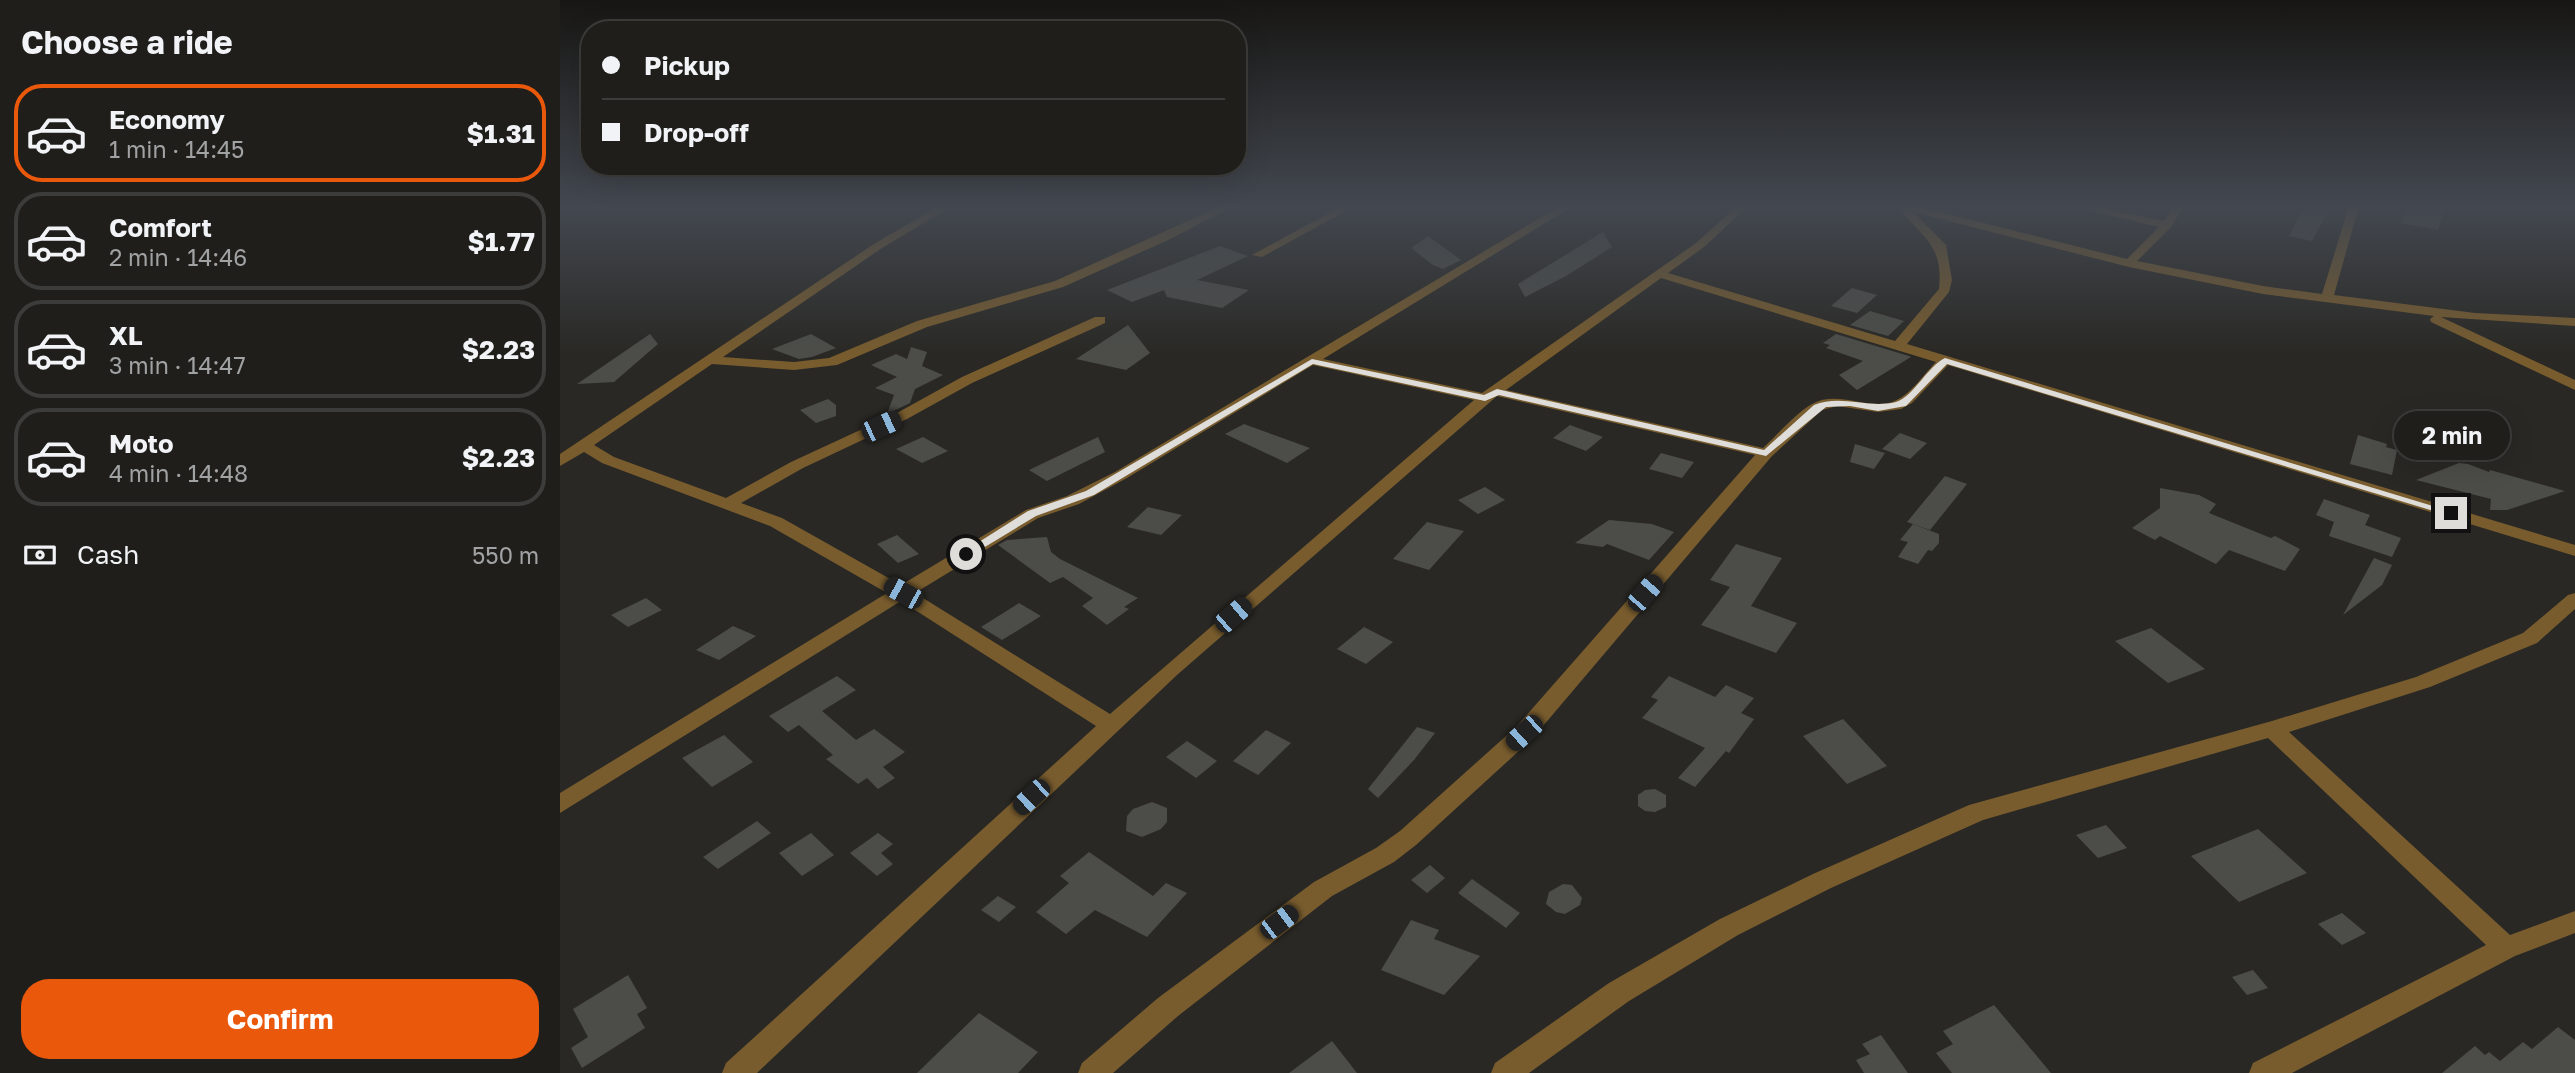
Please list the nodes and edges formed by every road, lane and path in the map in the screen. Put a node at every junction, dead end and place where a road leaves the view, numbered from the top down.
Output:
1 (863, 256) edge
2 (1123, 256) edge
3 (1485, 256) edge
4 (1683, 256) edge
5 (1942, 256) edge
6 (2101, 256) edge
7 (2136, 256) edge
8 (2339, 256) edge
9 (2129, 263) junction
10 (1658, 274) junction
11 (2327, 299) junction
12 (2419, 312) junction
13 (1100, 320) dead end
14 (2572, 323) edge
15 (1898, 346) junction
16 (712, 360) junction
17 (1945, 360) junction
18 (1312, 361) junction
19 (2575, 386) edge
20 (1491, 395) junction
21 (583, 445) junction
22 (1766, 453) junction
23 (560, 461) edge
24 (729, 503) junction
25 (2575, 551) edge
26 (903, 593) junction
27 (2575, 600) edge
28 (1110, 724) junction
29 (2272, 729) junction
30 (560, 804) edge
31 (2575, 922) edge
32 (2506, 948) junction
33 (736, 1073) edge
34 (1092, 1073) edge
35 (1505, 1073) edge
36 (2263, 1073) edge

1 - 16 street
2 - 16 street
3 - 18 street
4 - 10 street
5 - 15 street
6 - 9 street
7 - 9 street
8 - 11 street
9 - 11 street
10 - 15 street
10 - 20 street
11 - 12 street
12 - 14 street
12 - 19 street
13 - 24 street
15 - 17 street
16 - 21 street
17 - 22 street
17 - 25 street
18 - 20 street
18 - 26 street
20 - 22 street
20 - 28 street
21 - 23 street
21 - 24 street
22 - 34 street
24 - 26 street
26 - 28 street
26 - 30 street
27 - 29 street
28 - 33 street
29 - 32 street
29 - 35 street
31 - 32 street
32 - 36 street

